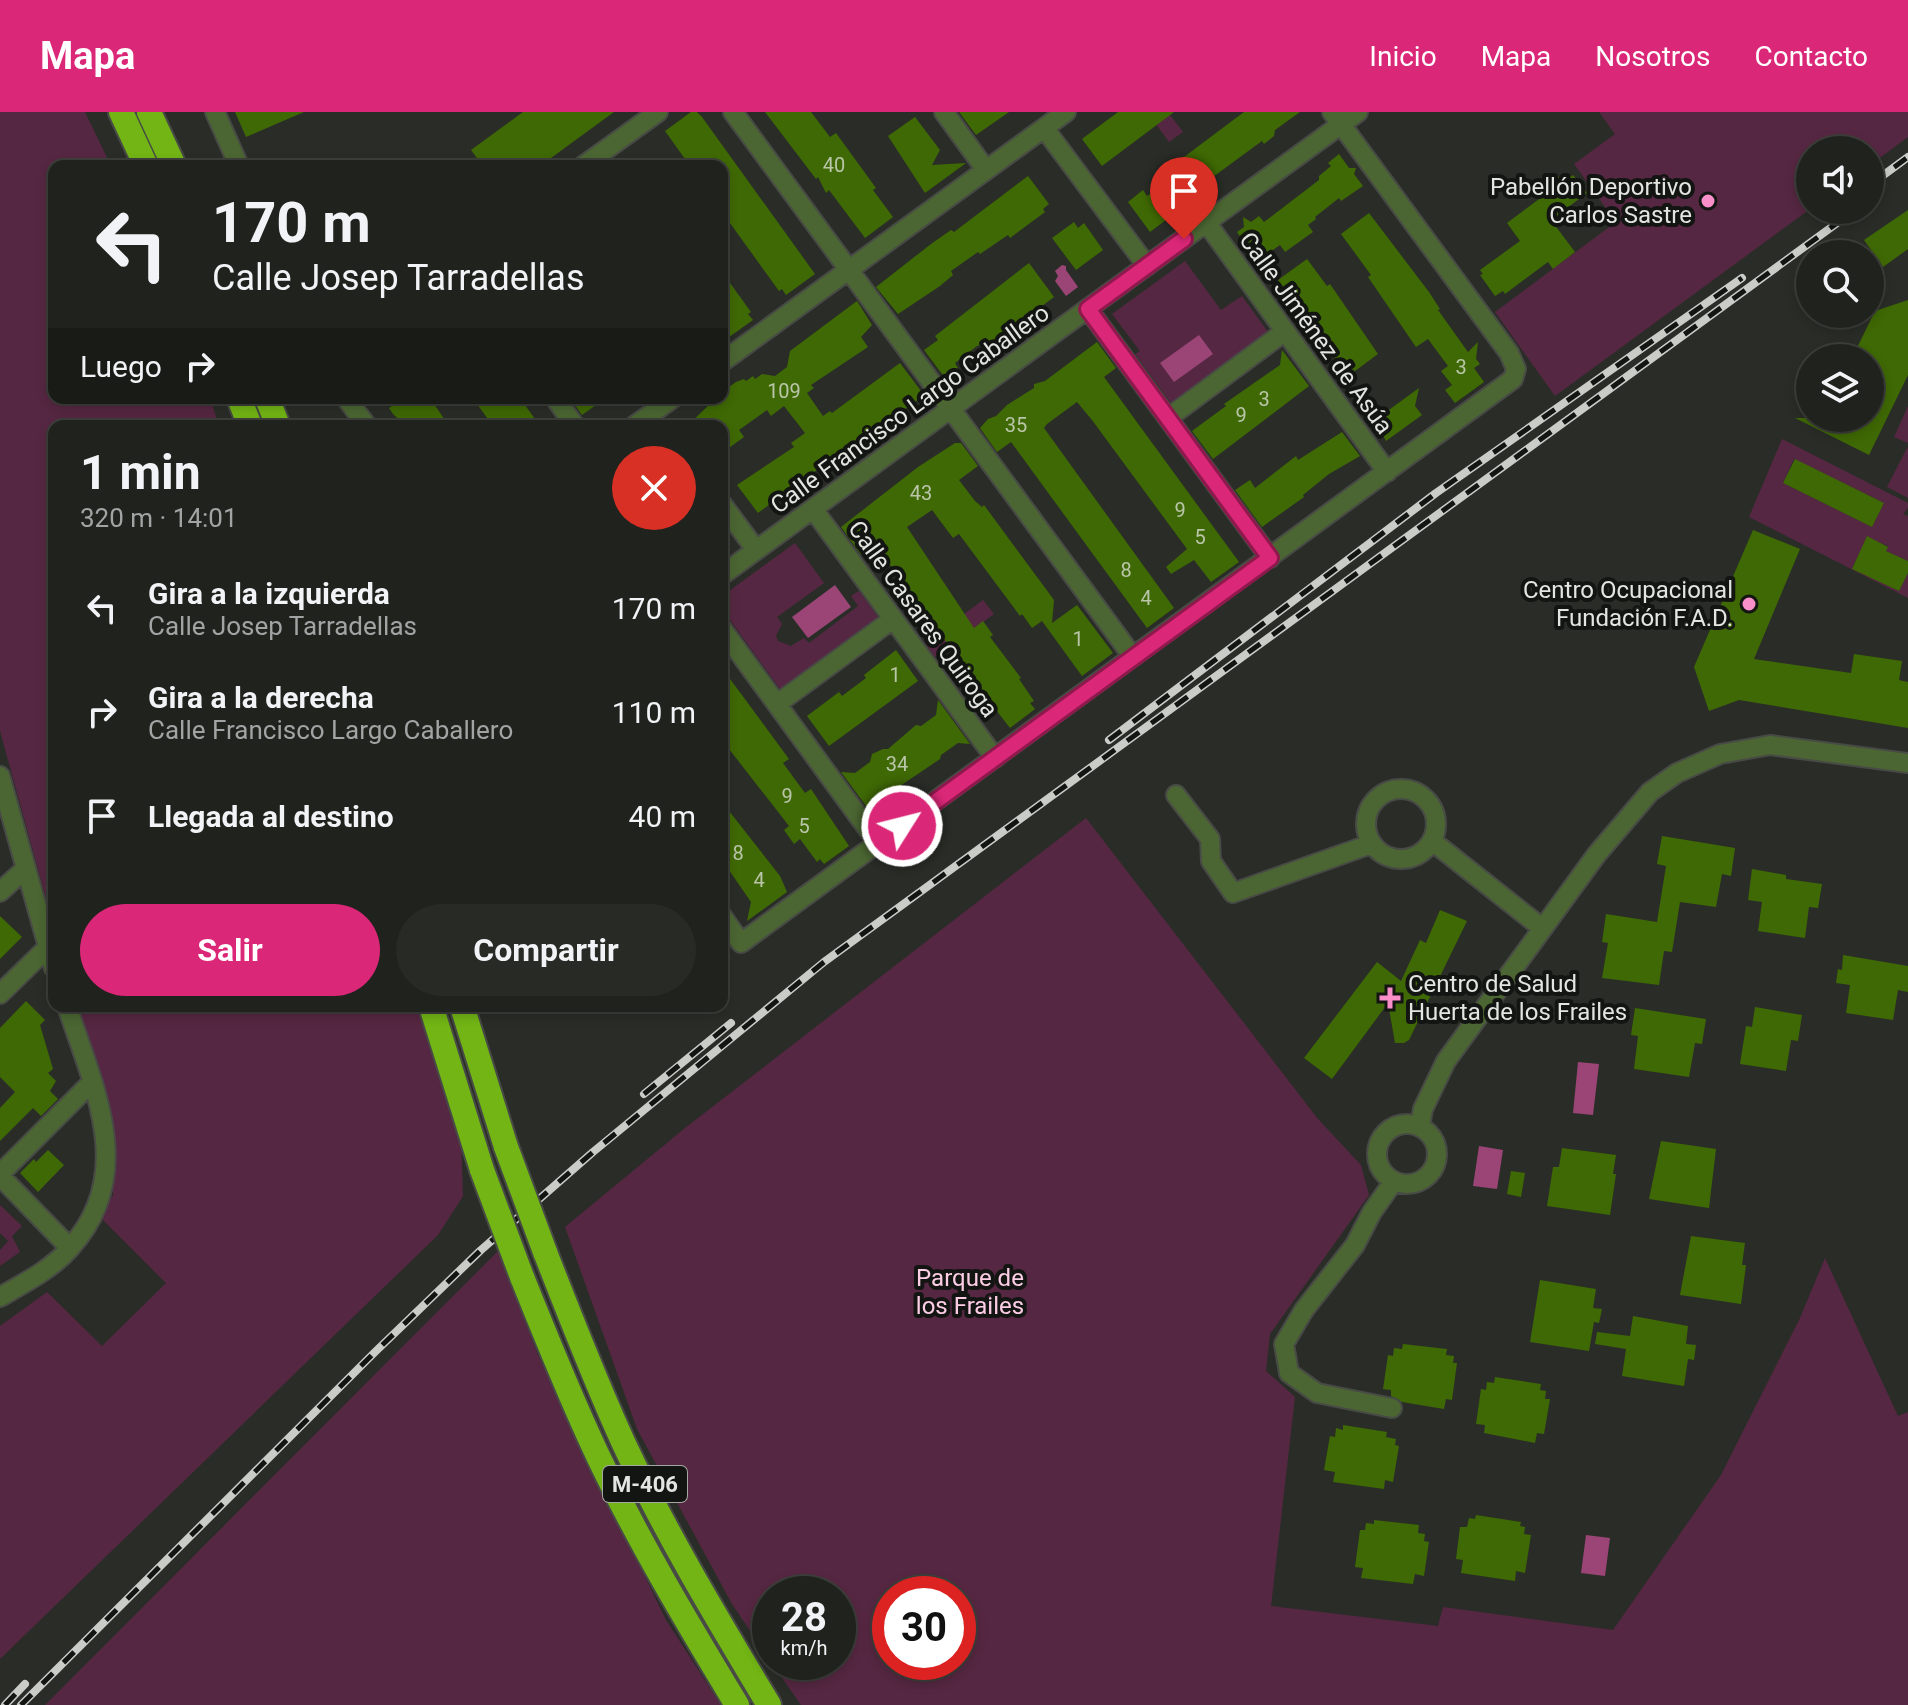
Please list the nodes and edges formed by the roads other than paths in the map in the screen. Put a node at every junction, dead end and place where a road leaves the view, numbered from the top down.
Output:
1 (121, 112) edge
2 (149, 112) edge
3 (215, 112) edge
4 (658, 112) edge
5 (733, 112) edge
6 (944, 112) edge
7 (1066, 112) edge
8 (1358, 112) edge
9 (1337, 118) edge
10 (1044, 128) junction
11 (143, 160) edge
12 (171, 160) edge
13 (236, 160) edge
14 (591, 160) edge
15 (986, 170) junction
16 (1206, 222) junction
17 (1147, 266) junction
18 (849, 270) junction
19 (1088, 309) junction
20 (1284, 332) junction
21 (728, 358) edge
22 (951, 409) junction
23 (1168, 418) junction
24 (1387, 472) junction
25 (813, 509) junction
26 (728, 512) edge
27 (756, 550) junction
28 (1270, 558) junction
29 (728, 571) edge
30 (893, 619) junction
31 (728, 637) edge
32 (1133, 657) junction
33 (777, 704) junction
34 (995, 758) junction
35 (1908, 763) edge
36 (0, 780) edge
37 (1176, 795) dead end
38 (1432, 841) junction
39 (878, 843) junction
40 (1371, 844) junction
41 (25, 869) junction
42 (0, 892) edge
43 (728, 925) edge
44 (1542, 928) junction
45 (47, 948) junction
46 (48, 951) edge
47 (0, 994) edge
48 (69, 1012) edge
49 (433, 1012) edge
50 (464, 1012) edge
51 (92, 1082) junction
52 (1420, 1126) junction
53 (0, 1175) edge
54 (1394, 1181) junction
55 (70, 1248) junction
56 (0, 1297) edge
57 (1392, 1408) dead end
58 (737, 1705) edge
59 (769, 1705) edge

1 - 11 highway
2 - 12 highway
3 - 13 street
4 - 14 street
5 - 18 street
6 - 15 street
7 - 10 street
8 - 9 street, Calle Francisco Largo Caballero
9 - 16 street, Calle Francisco Largo Caballero
9 - 24 street
10 - 15 street
10 - 17 street
15 - 18 street
16 - 17 street, Calle Francisco Largo Caballero
16 - 20 street, Calle Jiménez de Asúa
17 - 19 street, Calle Francisco Largo Caballero
18 - 21 street
18 - 22 street
19 - 22 street, Calle Francisco Largo Caballero
19 - 23 street
20 - 23 street
20 - 24 street, Calle Jiménez de Asúa
22 - 25 street, Calle Francisco Largo Caballero
22 - 32 street
23 - 28 street
24 - 28 street
25 - 27 street, Calle Francisco Largo Caballero
25 - 30 street, Calle Casares Quiroga
26 - 27 street
27 - 29 street, Calle Francisco Largo Caballero
28 - 32 street
30 - 33 street
30 - 34 street, Calle Casares Quiroga
31 - 33 street
32 - 34 street
33 - 39 street
34 - 39 street
35 - 44 street
36 - 41 street
37 - 40 street
38 - 40 street
38 - 40 street
38 - 44 street
39 - 43 street
41 - 42 street
41 - 45 street
44 - 52 street
45 - 46 street
45 - 47 street
48 - 51 street
49 - 58 highway, M-406, bridge
50 - 59 highway, M-406, bridge
51 - 53 street
51 - 55 street
52 - 54 street
52 - 54 street
53 - 55 street
54 - 57 street
55 - 56 street

